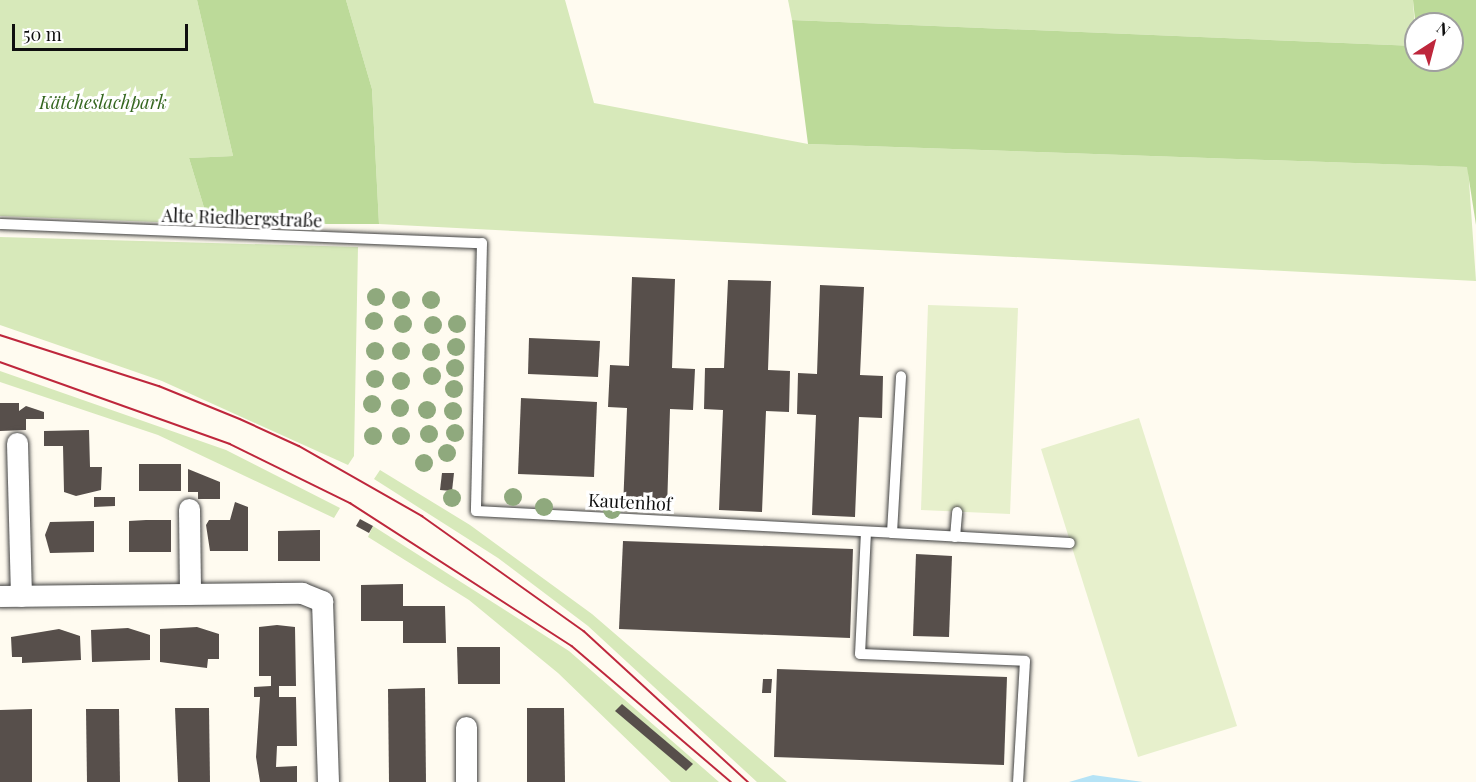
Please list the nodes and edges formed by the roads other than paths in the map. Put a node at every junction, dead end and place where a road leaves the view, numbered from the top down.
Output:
1 (0, 224) edge
2 (482, 243) joint
3 (901, 376) dead end
4 (17, 443) dead end
5 (189, 508) dead end
6 (957, 512) dead end
7 (866, 532) junction
8 (892, 533) junction
9 (955, 537) junction
10 (1070, 543) dead end
11 (190, 594) junction
12 (10, 596) edge
13 (466, 727) dead end
14 (328, 782) edge
15 (466, 782) edge
16 (1018, 782) edge

1 - 2 lane, Alte Riedbergstraße
2 - 7 lane, Kautenhof
3 - 8 lane
4 - 12 street
5 - 11 street
6 - 9 lane
7 - 8 lane, Kautenhof
7 - 16 lane
8 - 9 lane, Kautenhof
9 - 10 lane, Kautenhof
11 - 12 street
11 - 14 street
13 - 15 street

